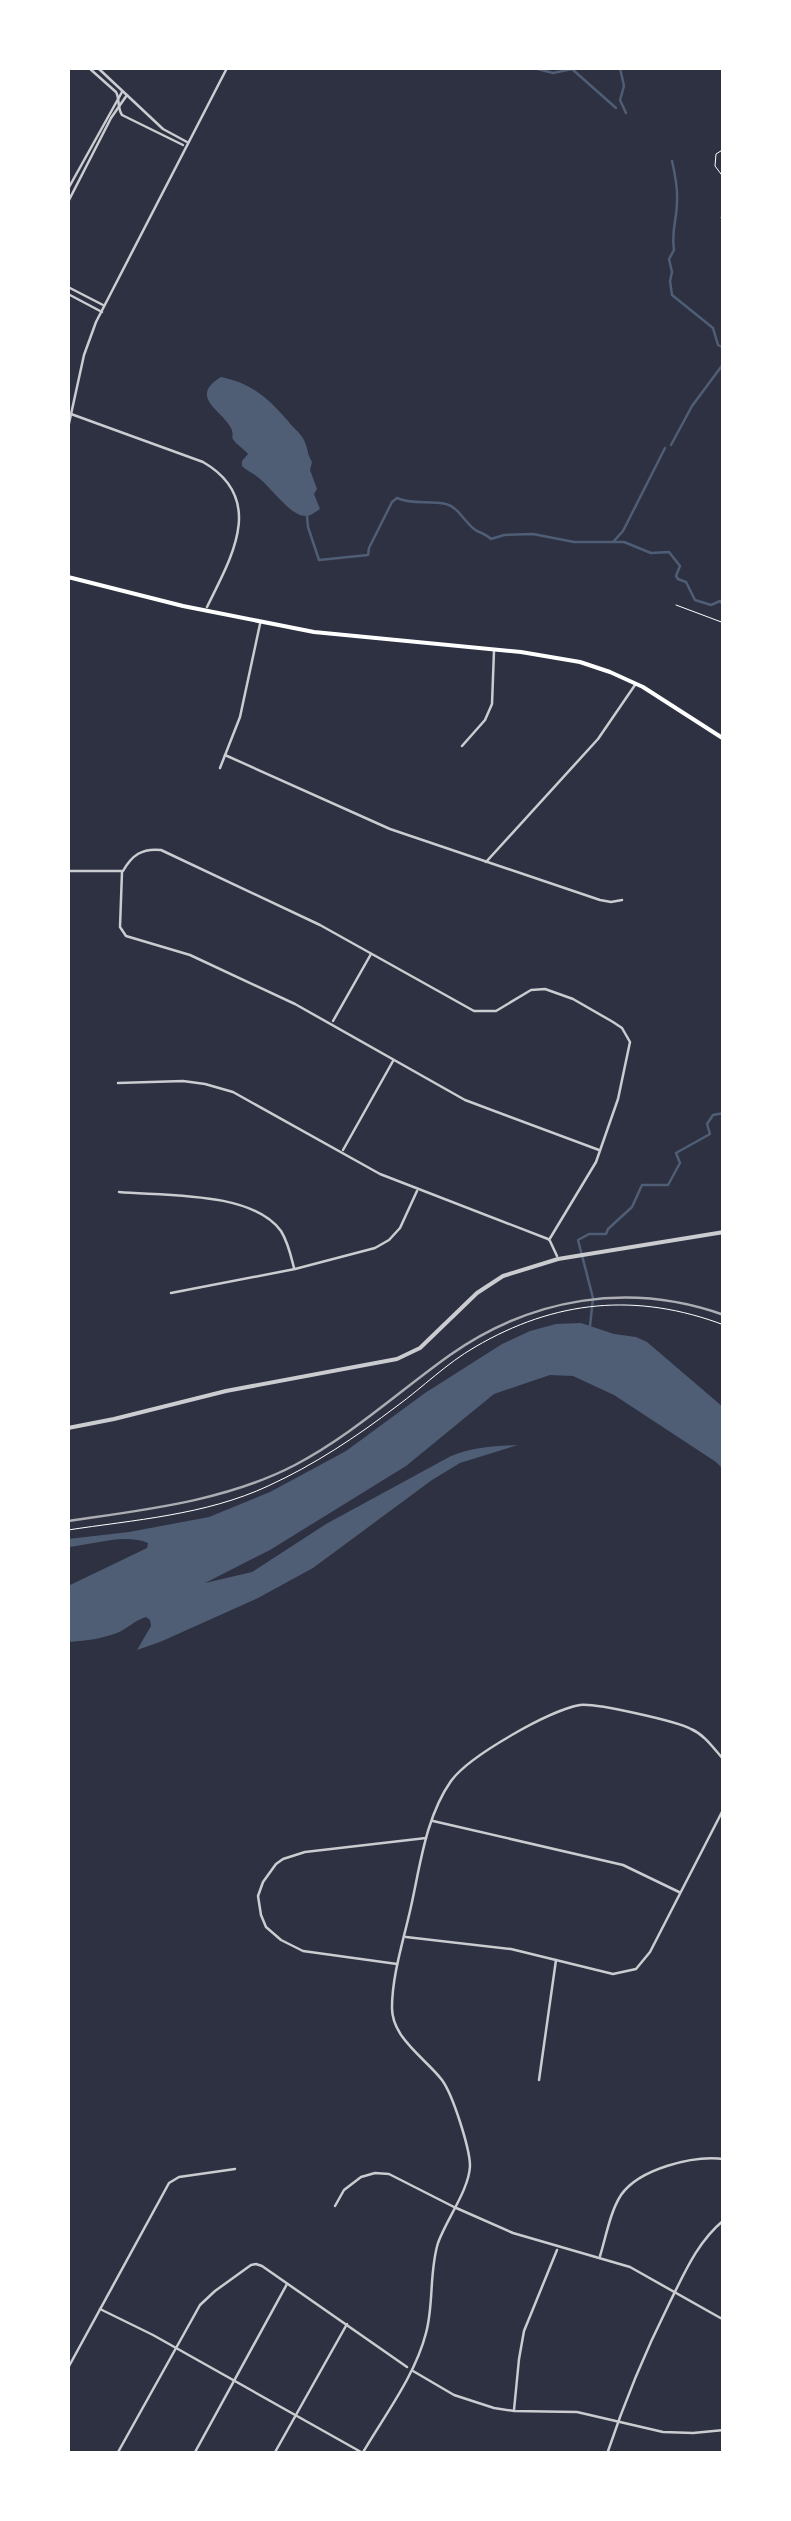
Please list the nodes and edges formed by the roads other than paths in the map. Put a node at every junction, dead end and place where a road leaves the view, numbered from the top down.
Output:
1 (89, 68) edge
2 (98, 68) edge
3 (226, 68) edge
4 (125, 93) junction
5 (118, 96) junction
6 (119, 104) junction
7 (187, 144) junction
8 (68, 189) edge
9 (68, 202) edge
10 (68, 287) edge
11 (68, 294) edge
12 (105, 306) junction
13 (102, 312) junction
14 (70, 414) edge
15 (68, 428) edge
16 (68, 576) edge
17 (206, 611) junction
18 (260, 623) junction
19 (494, 650) junction
20 (636, 684) junction
21 (724, 739) edge
22 (462, 746) dead end
23 (225, 755) junction
24 (220, 768) dead end
25 (486, 862) junction
26 (68, 871) edge
27 (123, 871) junction
28 (622, 900) dead end
29 (371, 953) junction
30 (332, 1024) junction
31 (394, 1060) junction
32 (118, 1084) dead end
33 (600, 1150) junction
34 (342, 1152) junction
35 (418, 1190) junction
36 (119, 1192) dead end
37 (724, 1232) edge
38 (549, 1240) junction
39 (558, 1260) junction
40 (295, 1269) junction
41 (171, 1292) dead end
42 (68, 1428) edge
43 (724, 1760) edge
44 (724, 1808) edge
45 (432, 1821) junction
46 (428, 1838) junction
47 (680, 1892) junction
48 (404, 1937) junction
49 (556, 1959) junction
50 (399, 1964) junction
51 (540, 2080) dead end
52 (724, 2159) edge
53 (234, 2170) dead end
54 (335, 2206) dead end
55 (454, 2207) junction
56 (724, 2220) edge
57 (558, 2247) junction
58 (599, 2257) junction
59 (287, 2284) junction
60 (675, 2292) junction
61 (100, 2308) junction
62 (724, 2320) edge
63 (347, 2324) junction
64 (176, 2348) junction
65 (68, 2368) edge
66 (409, 2368) junction
67 (234, 2381) junction
68 (514, 2411) junction
69 (296, 2414) junction
70 (618, 2422) junction
71 (724, 2430) edge
72 (362, 2453) edge
73 (117, 2454) edge
74 (194, 2454) edge
75 (274, 2454) edge
76 (607, 2454) edge

1 - 5 street
2 - 4 street
3 - 7 street
4 - 5 street
4 - 6 street
4 - 7 street
5 - 6 street
5 - 8 street
6 - 7 street
6 - 9 street
7 - 12 street
10 - 12 street
11 - 13 street
12 - 13 street
13 - 14 street
14 - 15 street
14 - 17 street
16 - 17 main road
17 - 18 main road
18 - 19 main road
18 - 23 street
19 - 20 main road
19 - 22 street
20 - 21 main road
20 - 25 street
23 - 24 street
23 - 25 street
25 - 28 street
26 - 27 street
27 - 29 street
27 - 30 street
29 - 30 street
29 - 33 street
30 - 31 street
31 - 33 street
31 - 34 street
32 - 34 street
33 - 38 street
34 - 35 street
35 - 38 street
35 - 40 street
36 - 40 street
37 - 39 street
38 - 39 street
39 - 42 street
40 - 41 street
43 - 45 street
44 - 47 street
45 - 46 street
45 - 47 street
46 - 48 street
46 - 50 street
47 - 49 street
48 - 49 street
48 - 50 street
49 - 51 street
50 - 55 street
52 - 58 street
53 - 61 street
54 - 55 street
55 - 57 street
55 - 66 street
56 - 60 street
57 - 58 street
57 - 68 street
58 - 60 street
59 - 63 street
59 - 64 street
59 - 67 street
60 - 62 street
60 - 70 street
61 - 64 street
61 - 65 street
63 - 66 street
63 - 69 street
64 - 67 street
64 - 73 street
66 - 68 street
66 - 72 street
67 - 69 street
67 - 74 street
68 - 70 street
69 - 72 street
69 - 75 street
70 - 71 street
70 - 76 street

